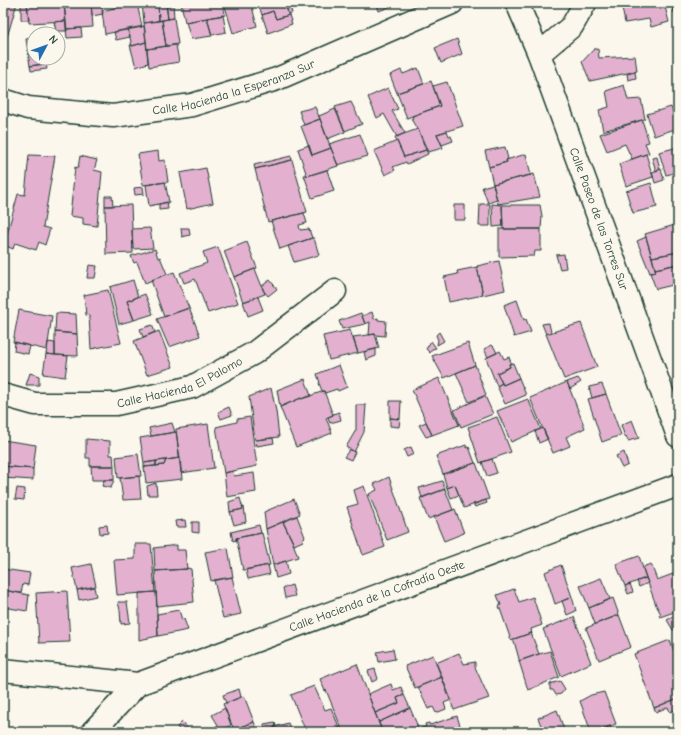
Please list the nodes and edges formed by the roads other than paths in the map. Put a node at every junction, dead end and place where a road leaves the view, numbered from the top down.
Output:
1 (452, 3) edge
2 (516, 3) edge
3 (585, 3) edge
4 (539, 54) junction
5 (3, 100) edge
6 (335, 291) dead end
7 (3, 395) edge
8 (678, 436) edge
9 (678, 485) edge
10 (3, 670) edge
11 (138, 684) junction
12 (92, 732) edge

1 - 5 street, Calle Hacienda la Esperanza Sur
2 - 4 street, Calle Paseo de las Torres Sur
3 - 4 street
4 - 8 street, Calle Paseo de las Torres Sur
6 - 7 street, Calle Hacienda El Palomo
9 - 11 street, Calle Hacienda de la Cofradía Oeste
10 - 11 street
11 - 12 street, Calle Hacienda de la Cofradía Oeste

